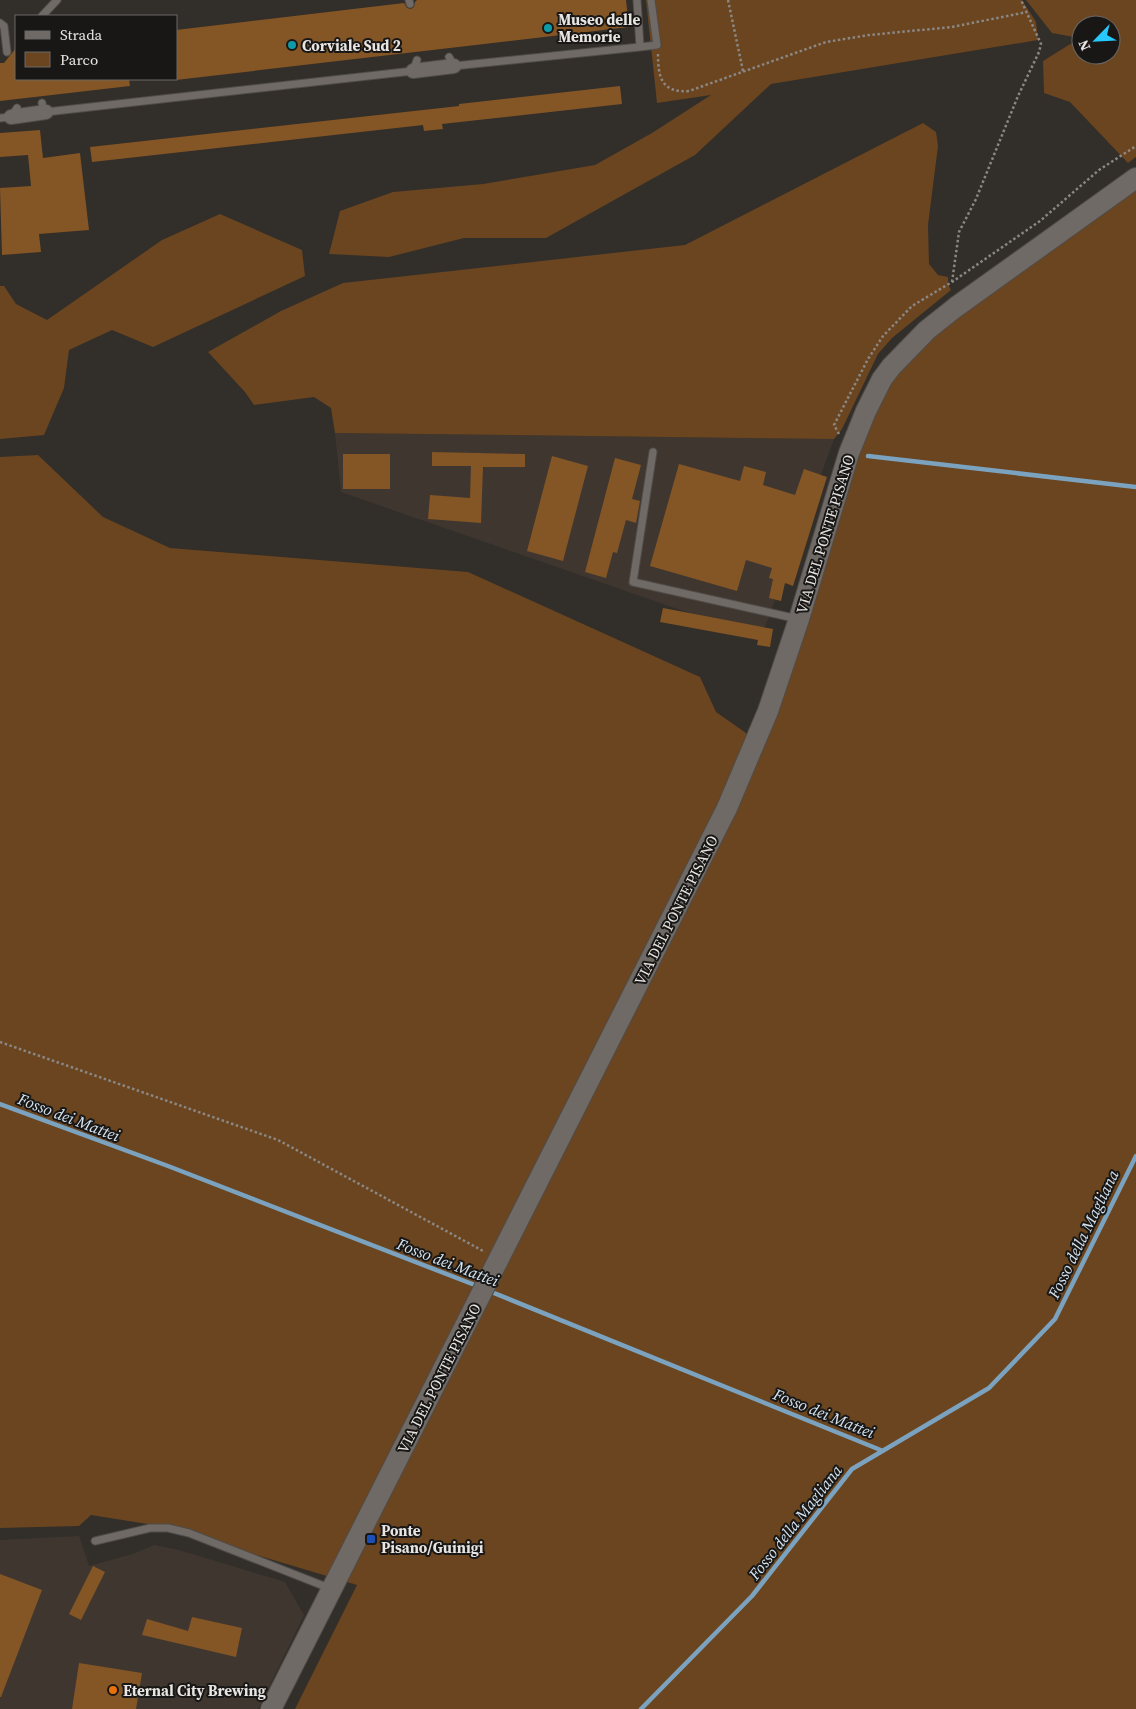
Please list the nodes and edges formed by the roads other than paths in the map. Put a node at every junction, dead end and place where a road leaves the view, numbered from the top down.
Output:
1 (57, 0) edge
2 (637, 0) edge
3 (651, 0) edge
4 (43, 15) edge
5 (0, 23) edge
6 (640, 46) junction
7 (7, 52) dead end
8 (452, 62) joint
9 (415, 65) joint
10 (44, 108) joint
11 (9, 114) edge
12 (1136, 178) edge
13 (653, 452) dead end
14 (799, 619) junction
15 (95, 1541) dead end
16 (332, 1589) junction
17 (271, 1709) edge

1 - 4 lane
2 - 6 lane
3 - 6 lane
5 - 7 lane
6 - 8 lane
8 - 9 street
9 - 10 lane
10 - 11 street
12 - 14 street, VIA DEL PONTE PISANO
13 - 14 lane
14 - 16 street, VIA DEL PONTE PISANO
15 - 16 lane
16 - 17 street, VIA DEL PONTE PISANO

